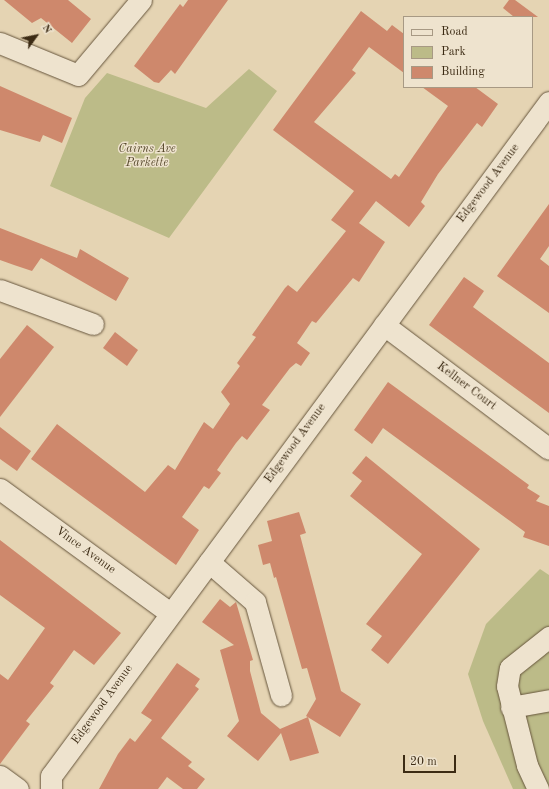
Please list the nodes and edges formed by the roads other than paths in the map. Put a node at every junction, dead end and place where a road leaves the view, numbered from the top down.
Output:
1 (141, 0) edge
2 (0, 43) edge
3 (547, 109) edge
4 (0, 290) edge
5 (93, 324) dead end
6 (384, 325) junction
7 (549, 449) edge
8 (0, 489) edge
9 (208, 562) junction
10 (170, 614) junction
11 (549, 637) edge
12 (281, 695) dead end
13 (549, 700) edge
14 (512, 707) junction
15 (0, 776) edge
16 (18, 789) edge
17 (51, 789) edge
18 (538, 789) edge

1 - 2 street
3 - 6 street, Edgewood Avenue
4 - 5 street
6 - 7 street, Kellner Court
6 - 9 street, Edgewood Avenue
8 - 10 street, Vince Avenue
9 - 10 street, Edgewood Avenue
9 - 12 street
10 - 17 street, Edgewood Avenue
11 - 14 street
13 - 14 street
14 - 18 street
15 - 16 street

